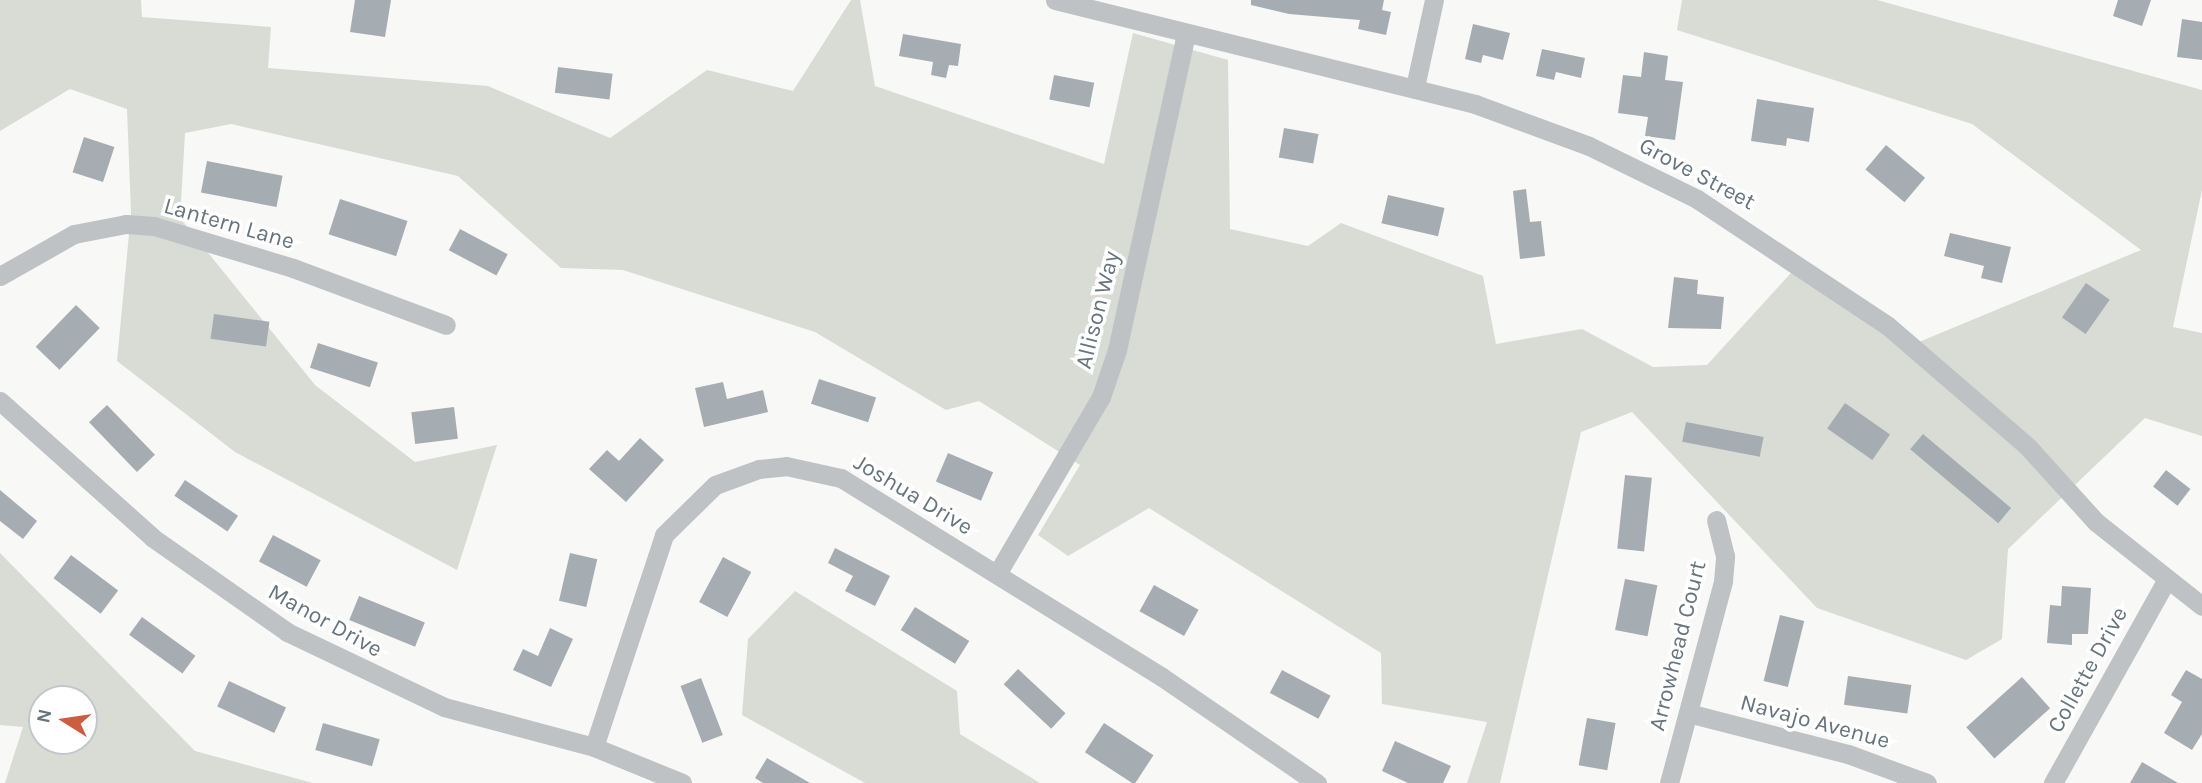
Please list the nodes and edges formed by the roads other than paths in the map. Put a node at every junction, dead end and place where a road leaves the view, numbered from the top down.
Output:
1 (1055, 0) edge
2 (1434, 0) edge
3 (1186, 33) junction
4 (1415, 87) junction
5 (0, 276) edge
6 (446, 325) dead end
7 (0, 401) edge
8 (1716, 520) dead end
9 (997, 574) junction
10 (2166, 581) junction
11 (2202, 606) edge
12 (1688, 713) junction
13 (594, 747) junction
14 (682, 783) edge
15 (1317, 783) edge
16 (1669, 783) edge
17 (1927, 783) edge
18 (2053, 783) edge

1 - 3 street, Grove Street
2 - 4 street
3 - 4 street, Grove Street
3 - 9 street, Allison Way
4 - 10 street, Grove Street
5 - 6 street, Lantern Lane
7 - 13 street, Manor Drive
8 - 12 street, Arrowhead Court
9 - 13 street, Joshua Drive
9 - 15 street, Joshua Drive
10 - 11 street, Grove Street
10 - 18 street, Collette Drive
12 - 16 street, Arrowhead Court
12 - 17 street, Navajo Avenue
13 - 14 street, Manor Drive

